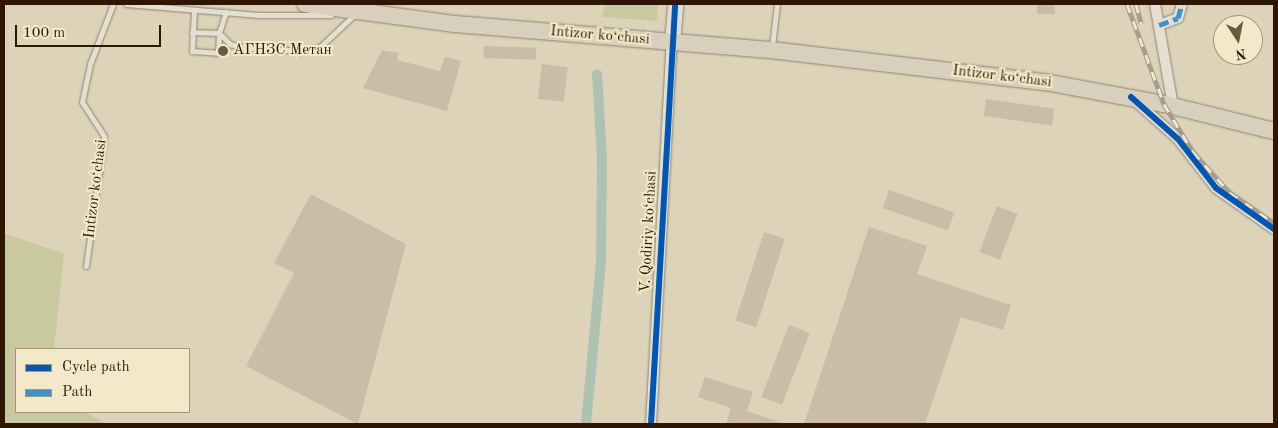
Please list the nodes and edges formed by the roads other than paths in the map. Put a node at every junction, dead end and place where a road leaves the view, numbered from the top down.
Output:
1 (113, 4) edge
2 (126, 4) edge
3 (305, 4) edge
4 (328, 4) edge
5 (675, 4) edge
6 (777, 4) edge
7 (1155, 4) edge
8 (1182, 4) edge
9 (194, 10) junction
10 (226, 12) junction
11 (356, 12) junction
12 (1159, 25) junction
13 (192, 32) junction
14 (219, 33) junction
15 (672, 42) junction
16 (771, 50) junction
17 (1132, 97) junction
18 (1173, 106) junction
19 (1274, 131) edge
20 (1274, 229) edge
21 (86, 266) dead end
22 (651, 424) edge

1 - 21 lane, Intizor ko‘chasi
2 - 9 lane, Intizor ko‘chasi
3 - 11 main road
4 - 11 main road
5 - 15 street
6 - 16 lane
7 - 12 street
8 - 12 street
9 - 10 lane, Intizor ko‘chasi
9 - 13 lane
10 - 11 lane, Intizor ko‘chasi
10 - 14 lane
11 - 14 lane
11 - 15 main road, Intizor ko‘chasi
12 - 18 street
13 - 14 lane
13 - 14 lane
15 - 16 main road, Intizor ko‘chasi
15 - 22 street, V. Qodiriy ko‘chasi
16 - 17 main road, Intizor ko‘chasi
17 - 18 main road, Intizor ko‘chasi
17 - 20 street
18 - 19 main road, Intizor ko‘chasi

